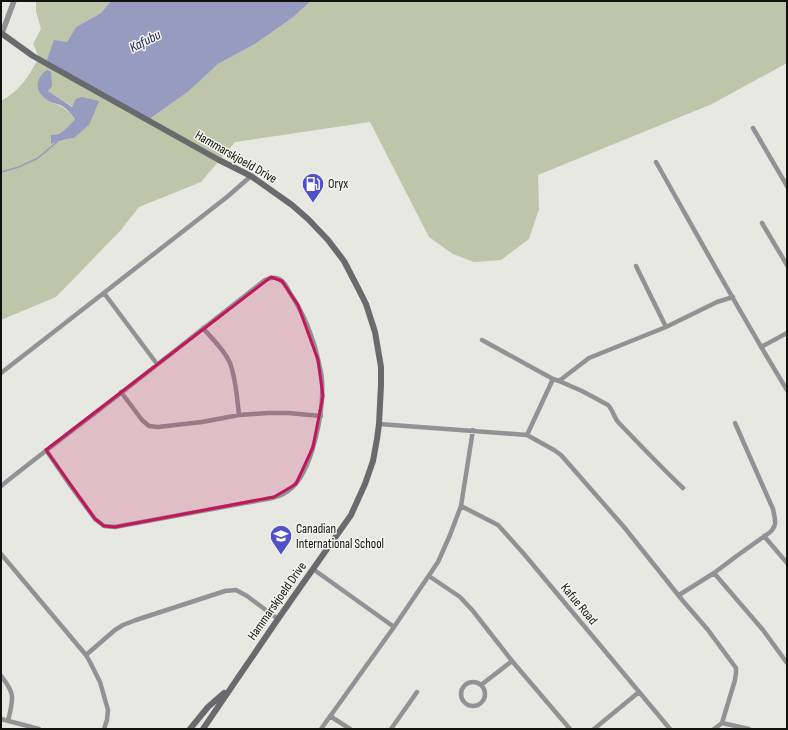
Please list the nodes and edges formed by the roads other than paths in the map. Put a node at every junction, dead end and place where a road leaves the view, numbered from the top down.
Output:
1 (14, 1) edge
2 (1, 33) edge
3 (753, 128) dead end
4 (656, 162) dead end
5 (251, 176) junction
6 (787, 186) edge
7 (762, 222) dead end
8 (787, 265) edge
9 (636, 266) dead end
10 (104, 293) junction
11 (733, 297) junction
12 (666, 327) junction
13 (203, 328) junction
14 (787, 333) edge
15 (482, 340) dead end
16 (761, 347) junction
17 (157, 364) junction
18 (1, 373) edge
19 (552, 379) junction
20 (559, 381) junction
21 (787, 390) edge
22 (121, 392) junction
23 (239, 415) junction
24 (321, 416) junction
25 (735, 423) dead end
26 (379, 424) junction
27 (473, 430) junction
28 (527, 435) junction
29 (46, 450) junction
30 (1, 486) edge
31 (683, 488) dead end
32 (461, 506) junction
33 (764, 536) junction
34 (1, 554) edge
35 (787, 563) edge
36 (313, 569) junction
37 (714, 573) junction
38 (429, 576) junction
39 (678, 595) junction
40 (278, 619) junction
41 (394, 627) junction
42 (86, 655) junction
43 (512, 661) junction
44 (787, 663) edge
45 (1, 676) edge
46 (481, 685) junction
47 (230, 688) junction
48 (417, 692) dead end
49 (640, 692) junction
50 (330, 716) junction
51 (1, 719) edge
52 (8, 721) junction
53 (722, 723) junction
54 (39, 729) edge
55 (104, 729) edge
56 (190, 729) edge
57 (202, 729) edge
58 (321, 729) edge
59 (350, 729) edge
60 (391, 729) edge
61 (570, 729) edge
62 (594, 729) edge
63 (670, 729) edge
64 (714, 729) edge
65 (749, 729) edge

1 - 2 street
2 - 5 main road, Hammarskjoeld Drive
3 - 6 street
4 - 11 street
5 - 10 street
5 - 26 main road, Hammarskjoeld Drive
7 - 8 street
9 - 12 street
10 - 17 street
10 - 18 street
11 - 12 street
11 - 16 street
12 - 20 street
13 - 17 street
13 - 23 street
13 - 24 street
14 - 16 street
15 - 19 street
16 - 21 street
17 - 22 street
19 - 20 street
19 - 28 street
20 - 31 street
22 - 23 street
22 - 29 street
23 - 24 street
24 - 29 street
25 - 33 street
26 - 27 street
26 - 36 main road, Hammarskjoeld Drive
27 - 28 street
27 - 32 street
28 - 39 street
29 - 30 street
32 - 38 street
32 - 49 street, Kafue Road
33 - 35 street
33 - 37 street
34 - 42 street
36 - 40 main road, Hammarskjoeld Drive
36 - 41 street
37 - 39 street
37 - 44 street
38 - 41 street
38 - 43 street
39 - 53 street
40 - 42 street
40 - 47 main road, Hammarskjoeld Drive
41 - 50 street
42 - 55 street
43 - 46 street
43 - 61 street
45 - 52 street
46 - 46 street
47 - 56 main road, Hammarskjoeld Drive
47 - 57 main road, Hammarskjoeld Drive
48 - 60 street
49 - 62 street
49 - 63 street, Kafue Road
50 - 58 street
50 - 59 street
51 - 52 street
52 - 54 street
53 - 64 street
53 - 65 street

